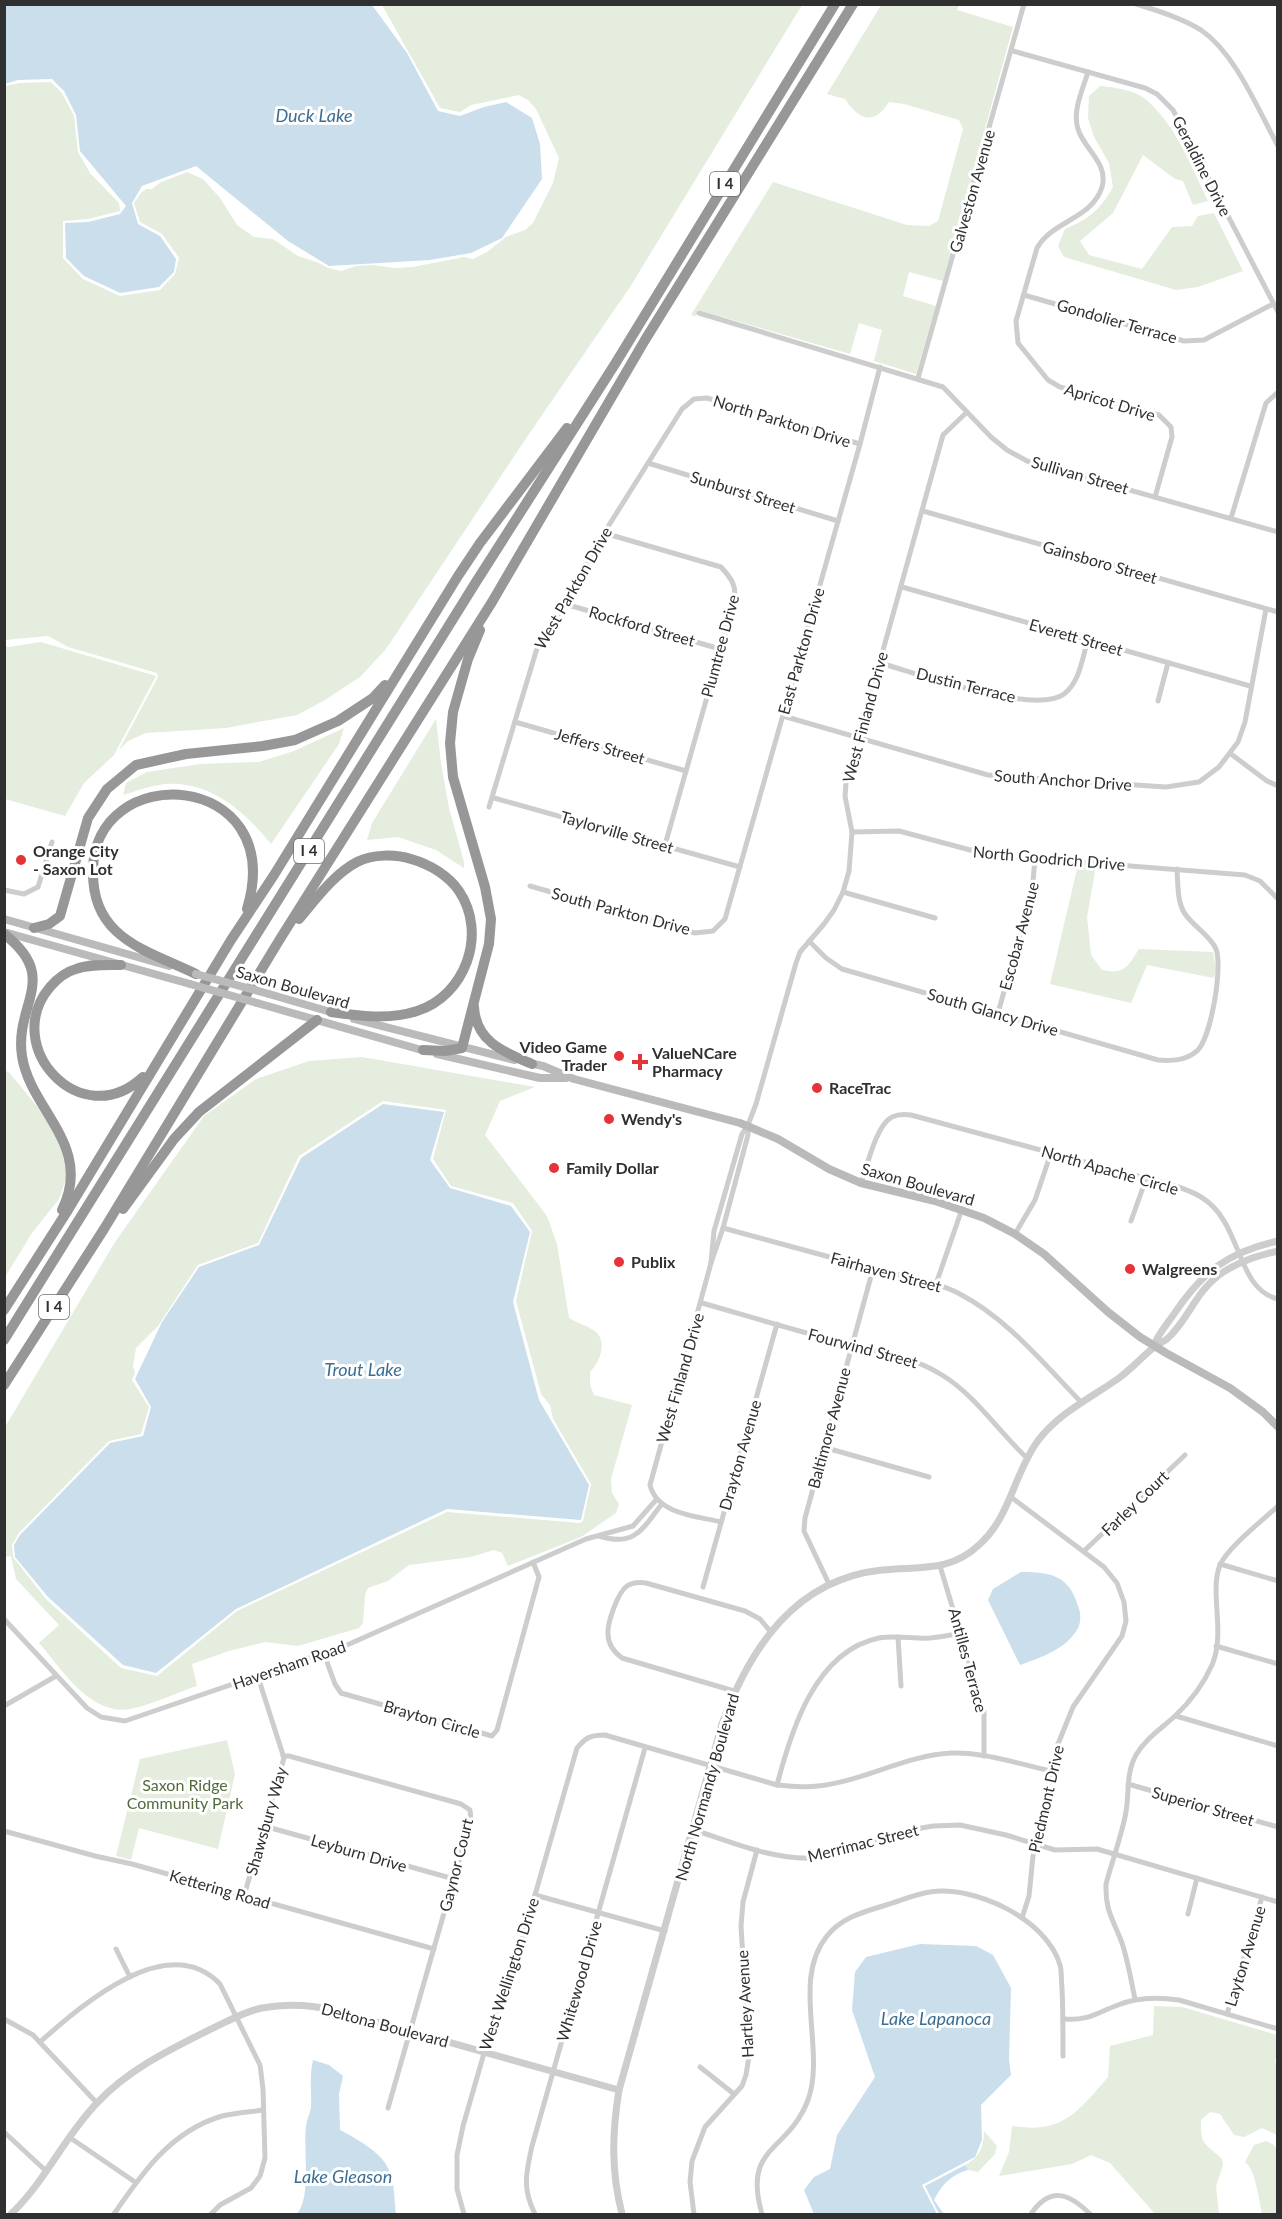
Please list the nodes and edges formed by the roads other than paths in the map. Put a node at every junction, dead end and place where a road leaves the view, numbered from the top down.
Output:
1 (835, 4) edge
2 (853, 4) edge
3 (1024, 4) edge
4 (1136, 4) edge
5 (1012, 51) junction
6 (1088, 72) junction
7 (1278, 146) edge
8 (1024, 294) junction
9 (1273, 304) junction
10 (1278, 312) edge
11 (699, 314) dead end
12 (615, 364) junction
13 (880, 366) junction
14 (918, 378) junction
15 (1278, 392) edge
16 (705, 399) joint
17 (968, 412) junction
18 (860, 444) junction
19 (648, 463) junction
20 (1155, 497) junction
21 (922, 511) junction
22 (1231, 518) junction
23 (838, 521) junction
24 (1278, 532) edge
25 (604, 533) junction
26 (902, 587) junction
27 (492, 602) junction
28 (565, 604) junction
29 (1266, 609) junction
30 (1278, 612) edge
31 (1088, 640) junction
32 (720, 649) junction
33 (405, 662) junction
34 (880, 663) junction
35 (1168, 663) junction
36 (1250, 686) junction
37 (1158, 701) dead end
38 (783, 716) junction
39 (515, 722) junction
40 (859, 737) junction
41 (1231, 754) junction
42 (686, 771) junction
43 (1278, 786) edge
44 (494, 798) junction
45 (489, 807) dead end
46 (852, 832) junction
47 (52, 842) dead end
48 (665, 845) junction
49 (1035, 859) junction
50 (740, 867) junction
51 (1177, 869) junction
52 (530, 886) dead end
53 (4, 890) edge
54 (843, 892) junction
55 (1278, 899) edge
56 (935, 918) dead end
57 (4, 919) edge
58 (34, 927) junction
59 (713, 931) joint
60 (4, 933) edge
61 (280, 939) junction
62 (231, 940) junction
63 (809, 941) junction
64 (121, 964) junction
65 (196, 974) junction
66 (474, 1002) junction
67 (331, 1012) junction
68 (998, 1013) junction
69 (317, 1020) junction
70 (462, 1048) junction
71 (423, 1050) junction
72 (532, 1064) junction
73 (154, 1065) junction
74 (574, 1079) junction
75 (748, 1125) junction
76 (1051, 1153) junction
77 (1146, 1179) junction
78 (861, 1183) junction
79 (962, 1209) junction
80 (1131, 1221) dead end
81 (723, 1228) junction
82 (104, 1229) junction
83 (714, 1231) junction
84 (1014, 1234) junction
85 (1278, 1241) edge
86 (45, 1244) junction
87 (1278, 1251) edge
88 (1239, 1252) junction
89 (1243, 1262) junction
90 (711, 1263) junction
91 (873, 1269) junction
92 (936, 1284) junction
93 (1278, 1299) edge
94 (702, 1303) junction
95 (4, 1310) edge
96 (777, 1324) junction
97 (4, 1340) edge
98 (852, 1345) junction
99 (1154, 1346) junction
100 (4, 1385) edge
101 (1081, 1402) junction
102 (1277, 1426) edge
103 (824, 1447) junction
104 (1185, 1455) dead end
105 (1027, 1458) junction
106 (929, 1477) dead end
107 (1011, 1497) junction
108 (656, 1500) junction
109 (661, 1504) junction
110 (1278, 1506) edge
111 (721, 1522) junction
112 (599, 1536) junction
113 (1084, 1551) junction
114 (533, 1562) junction
115 (1220, 1564) junction
116 (940, 1566) junction
117 (1278, 1581) edge
118 (829, 1584) junction
119 (703, 1587) dead end
120 (4, 1619) edge
121 (770, 1631) junction
122 (962, 1633) junction
123 (898, 1637) junction
124 (1216, 1646) junction
125 (324, 1654) junction
126 (1278, 1664) edge
127 (56, 1676) junction
128 (258, 1677) junction
129 (901, 1686) dead end
130 (734, 1691) junction
131 (4, 1706) edge
132 (1176, 1716) junction
133 (1278, 1746) edge
134 (645, 1748) junction
135 (283, 1756) junction
136 (984, 1756) junction
137 (711, 1767) junction
138 (1050, 1771) junction
139 (1128, 1784) junction
140 (777, 1785) junction
141 (264, 1826) junction
142 (1278, 1827) edge
143 (694, 1830) junction
144 (4, 1831) edge
145 (1036, 1846) junction
146 (758, 1850) junction
147 (1114, 1854) junction
148 (1197, 1878) junction
149 (454, 1879) junction
150 (535, 1895) junction
151 (244, 1896) junction
152 (1263, 1897) junction
153 (1278, 1902) edge
154 (599, 1913) junction
155 (1188, 1914) dead end
156 (1022, 1918) junction
157 (665, 1931) junction
158 (116, 1949) dead end
159 (434, 1949) junction
160 (130, 1977) junction
161 (1135, 1999) junction
162 (1227, 2014) junction
163 (237, 2017) junction
164 (4, 2019) edge
165 (1064, 2019) junction
166 (1278, 2029) edge
167 (410, 2031) junction
168 (40, 2042) junction
169 (484, 2052) junction
170 (1063, 2056) dead end
171 (700, 2067) dead end
172 (554, 2072) junction
173 (619, 2090) junction
174 (734, 2094) junction
175 (97, 2103) junction
176 (388, 2108) dead end
177 (263, 2110) junction
178 (4, 2132) edge
179 (69, 2137) junction
180 (46, 2171) junction
181 (135, 2182) junction
182 (11, 2214) edge
183 (114, 2214) edge
184 (210, 2214) edge
185 (464, 2214) edge
186 (535, 2214) edge
187 (622, 2214) edge
188 (694, 2214) edge
189 (762, 2214) edge
190 (1031, 2214) edge
191 (1090, 2214) edge

1 - 12 highway, I 4
2 - 27 highway, I 4
3 - 5 street, Galveston Avenue
4 - 7 street
5 - 6 street, Geraldine Drive
5 - 14 street, Galveston Avenue
6 - 8 street, Apricot Drive
6 - 9 street, Geraldine Drive
8 - 9 street, Gondolier Terrace
8 - 20 street, Apricot Drive
9 - 10 street, Geraldine Drive
11 - 13 street, Sullivan Street
12 - 33 highway
12 - 97 highway, I 4
13 - 14 street, Sullivan Street
13 - 18 street, East Parkton Drive
14 - 17 street, Sullivan Street
15 - 22 street
16 - 18 street, North Parkton Drive
16 - 19 street, West Parkton Drive
17 - 20 street, Sullivan Street
17 - 21 street, West Finland Drive
18 - 23 street, East Parkton Drive
19 - 23 street, Sunburst Street
19 - 25 street, West Parkton Drive
20 - 22 street, Sullivan Street
21 - 26 street, West Finland Drive
21 - 29 street, Gainsboro Street
22 - 24 street, Sullivan Street
23 - 38 street, East Parkton Drive
25 - 28 street, West Parkton Drive
25 - 32 street, Plumtree Drive
26 - 31 street, Everett Street
26 - 34 street, West Finland Drive
27 - 61 highway, I 4
27 - 66 highway
28 - 32 street, Rockford Street
28 - 39 street, West Parkton Drive
29 - 30 street, Gainsboro Street
29 - 36 street
31 - 34 street, Dustin Terrace
31 - 35 street, Everett Street
32 - 42 street, Plumtree Drive
33 - 58 highway
33 - 62 highway
34 - 40 street, West Finland Drive
35 - 36 street, Everett Street
35 - 37 street
36 - 41 street
38 - 40 street, South Anchor Drive
38 - 50 street, East Parkton Drive
39 - 42 street, Jeffers Street
39 - 44 street, West Parkton Drive
40 - 41 street, South Anchor Drive
40 - 46 street, West Finland Drive
41 - 43 street
42 - 48 street, Plumtree Drive
44 - 45 street, West Parkton Drive
44 - 48 street, Taylorville Street
46 - 49 street, North Goodrich Drive
46 - 54 street, West Finland Drive
47 - 53 street
48 - 50 street, Taylorville Street
49 - 51 street, North Goodrich Drive
49 - 68 street, Escobar Avenue
50 - 59 street, East Parkton Drive
51 - 55 street, North Goodrich Drive
51 - 68 street, South Glancy Drive
52 - 59 street, South Parkton Drive
54 - 56 street
54 - 63 street, West Finland Drive
57 - 58 main road, Saxon Boulevard
58 - 65 main road, Saxon Boulevard
60 - 64 main road, Saxon Boulevard
60 - 86 highway
61 - 67 highway
61 - 82 highway, I 4
62 - 65 highway
62 - 73 highway
63 - 68 street, South Glancy Drive
63 - 75 street, West Finland Drive
64 - 69 main road, Saxon Boulevard, bridge
64 - 73 highway
65 - 67 main road, Saxon Boulevard, bridge
66 - 70 highway
66 - 72 highway
67 - 70 main road, Saxon Boulevard
69 - 71 main road, Saxon Boulevard
69 - 82 highway
70 - 71 highway
70 - 72 main road, Saxon Boulevard
71 - 74 main road, Saxon Boulevard
72 - 74 main road, Saxon Boulevard
73 - 86 highway
74 - 75 main road, Saxon Boulevard
75 - 78 main road, Saxon Boulevard
75 - 81 street, West Finland Drive
75 - 83 street, West Finland Drive
76 - 77 street, North Apache Circle
76 - 78 street, North Apache Circle
76 - 84 street
77 - 80 street
77 - 88 street, North Apache Circle
78 - 79 main road, Saxon Boulevard
79 - 84 main road, Saxon Boulevard
79 - 92 street
81 - 83 street
81 - 90 street, West Finland Drive
81 - 91 street, Fairhaven Street
82 - 100 highway, I 4
83 - 90 street, West Finland Drive
84 - 99 main road, Saxon Boulevard
85 - 88 street, North Normandy Boulevard
86 - 95 highway
87 - 89 street, North Normandy Boulevard
88 - 89 street, North Apache Circle
88 - 99 street, North Normandy Boulevard
89 - 93 street, North Apache Circle
89 - 99 street, North Normandy Boulevard
90 - 94 street, West Finland Drive
91 - 92 street, Fairhaven Street
91 - 98 street, Baltimore Avenue
92 - 101 street, Fairhaven Street
94 - 96 street, Fourwind Street
94 - 108 street, West Finland Drive
96 - 98 street, Fourwind Street
96 - 111 street, Drayton Avenue
98 - 103 street, Baltimore Avenue
98 - 105 street, Fourwind Street
99 - 101 street, North Normandy Boulevard
99 - 102 main road, Saxon Boulevard
101 - 105 street, North Normandy Boulevard
103 - 106 street
103 - 118 street, Baltimore Avenue
104 - 113 street, Farley Court
105 - 107 street, North Normandy Boulevard
107 - 113 street, Piedmont Drive
107 - 116 street, North Normandy Boulevard
108 - 109 street
108 - 112 street, Haversham Road
109 - 111 street
109 - 112 street, Haversham Road
110 - 115 street
111 - 119 street, Drayton Avenue
112 - 114 street, Haversham Road
113 - 138 street, Piedmont Drive
114 - 125 street, Haversham Road
114 - 125 street, Brayton Circle
115 - 117 street
115 - 124 street
116 - 118 street, North Normandy Boulevard
116 - 122 street, Antilles Terrace
118 - 121 street, North Normandy Boulevard
120 - 127 street, Haversham Road
121 - 130 street, North Normandy Boulevard
121 - 130 street
122 - 123 street
122 - 136 street, Antilles Terrace
123 - 129 street
123 - 140 street
124 - 126 street
124 - 132 street
125 - 128 street, Haversham Road
127 - 128 street, Haversham Road
127 - 131 street
128 - 135 street, Shawsbury Way
130 - 137 street, North Normandy Boulevard
132 - 133 street
132 - 139 street
134 - 137 street
134 - 150 street, West Wellington Drive
134 - 154 street, Whitewood Drive
135 - 141 street, Shawsbury Way
135 - 149 street, Gaynor Court
136 - 138 street
136 - 140 street
137 - 140 street
137 - 143 street, North Normandy Boulevard
138 - 145 street, Piedmont Drive
139 - 142 street, Superior Street
139 - 147 street
141 - 149 street, Leyburn Drive
141 - 151 street, Shawsbury Way
143 - 146 street, Merrimac Street
143 - 157 street, North Normandy Boulevard
144 - 151 street, Kettering Road
145 - 146 street, Merrimac Street
145 - 147 street, Merrimac Street
145 - 156 street, Piedmont Drive
146 - 174 street, Hartley Avenue
147 - 148 street, Merrimac Street
147 - 161 street
148 - 152 street, Merrimac Street
148 - 155 street
149 - 159 street, Gaynor Court
150 - 154 street
150 - 169 street, West Wellington Drive
151 - 159 street, Kettering Road
152 - 153 street, Merrimac Street
152 - 162 street, Layton Avenue
154 - 157 street
154 - 172 street, Whitewood Drive
156 - 165 street
156 - 189 street
157 - 173 street, North Normandy Boulevard
158 - 160 street
159 - 167 street, Gaynor Court
160 - 163 street
160 - 168 street
161 - 162 street
161 - 165 street
162 - 166 street
163 - 167 street, Deltona Boulevard
163 - 175 street, Deltona Boulevard
163 - 177 street
164 - 168 street
165 - 170 street
167 - 169 street, Deltona Boulevard
167 - 176 street, Gaynor Court
168 - 175 street
169 - 172 street, Deltona Boulevard
169 - 185 street, West Wellington Drive
171 - 174 street
172 - 173 street, Deltona Boulevard
172 - 186 street, Whitewood Drive
173 - 187 street, North Normandy Boulevard
174 - 188 street, Hartley Avenue
175 - 179 street, Deltona Boulevard
177 - 181 street
177 - 184 street
178 - 180 street
179 - 180 street, Deltona Boulevard
179 - 181 street
180 - 182 street, Deltona Boulevard
181 - 183 street
190 - 191 street

